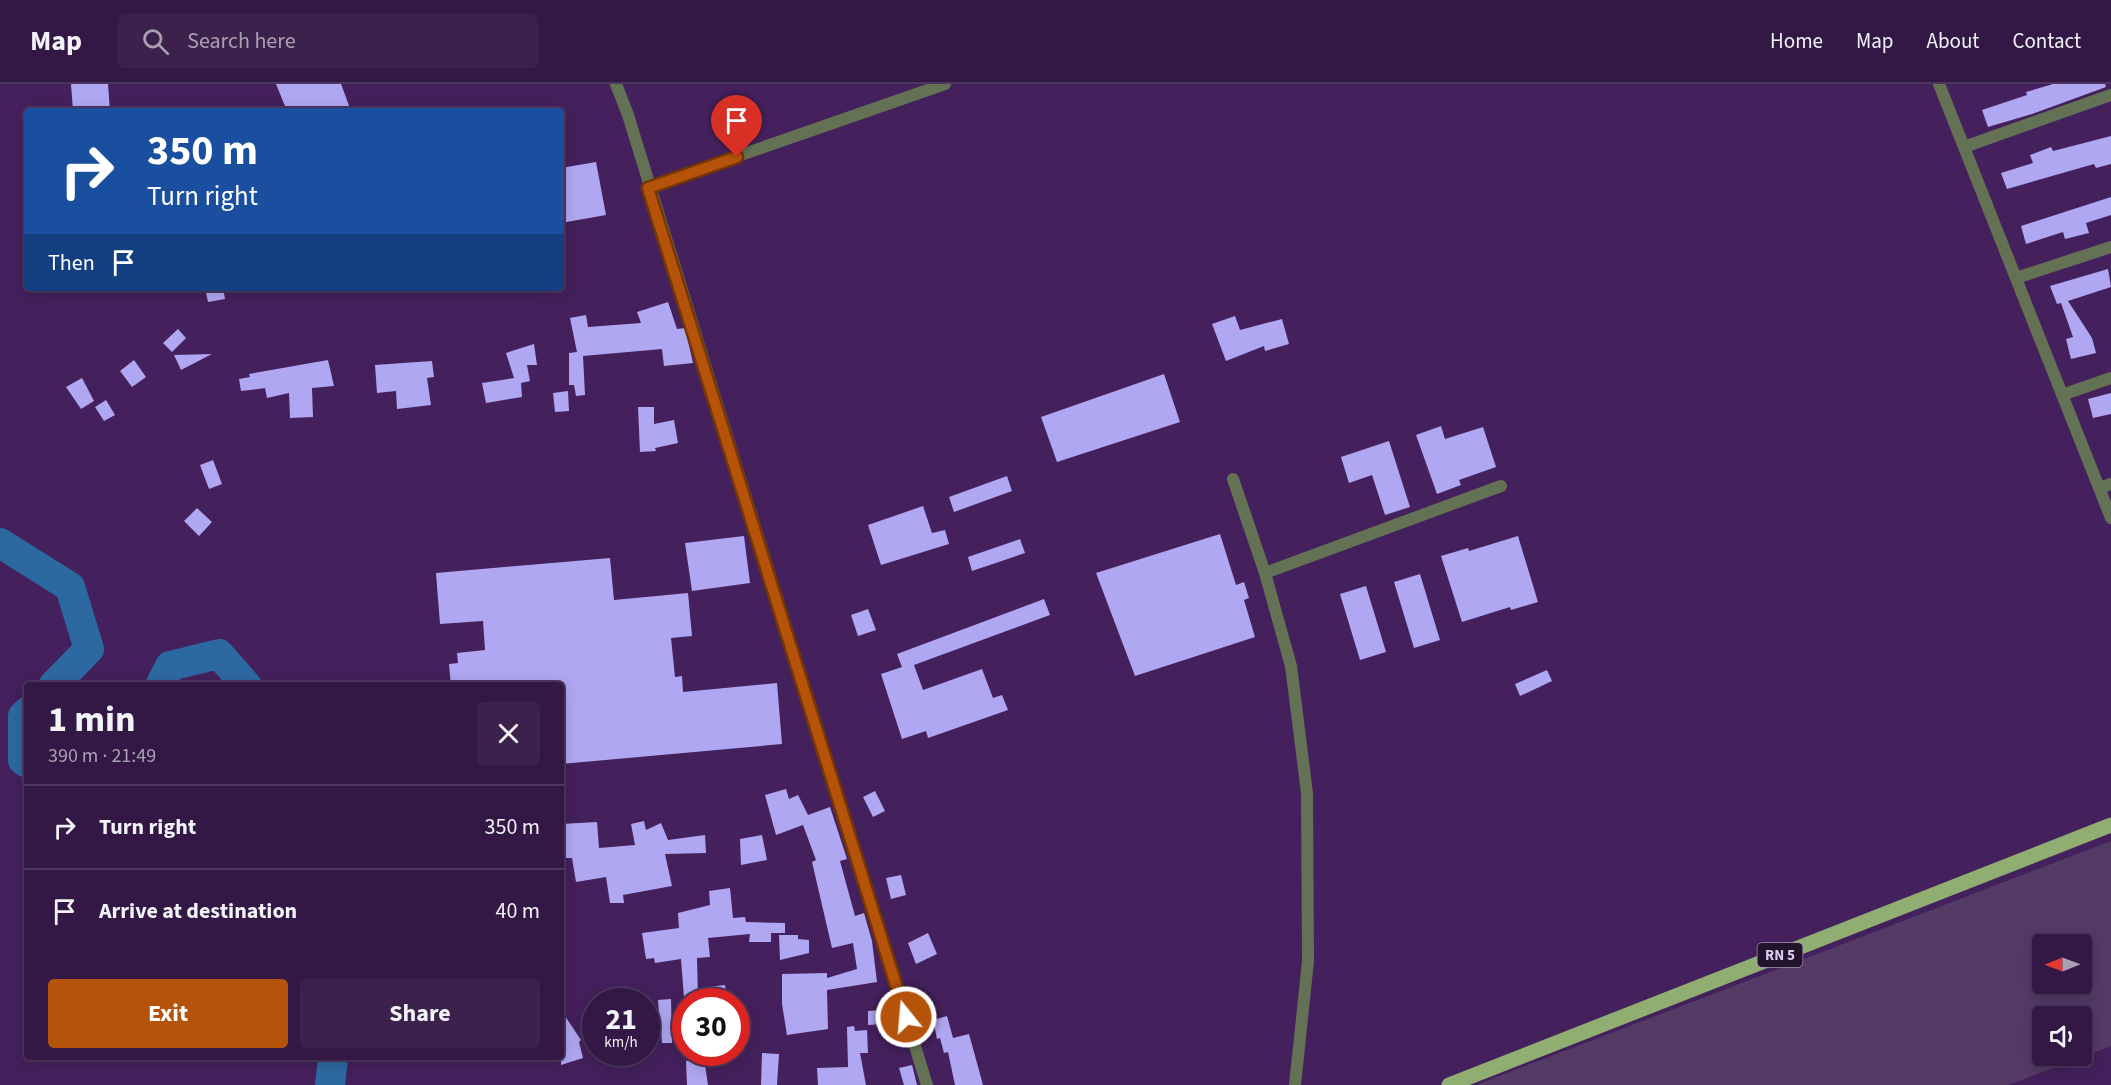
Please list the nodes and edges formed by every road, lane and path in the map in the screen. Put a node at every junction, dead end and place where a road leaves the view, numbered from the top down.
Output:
1 (616, 84) edge
2 (945, 84) edge
3 (1938, 84) edge
4 (2111, 95) edge
5 (1964, 147) junction
6 (648, 188) junction
7 (2111, 247) edge
8 (2016, 278) junction
9 (2111, 378) edge
10 (2062, 395) junction
11 (1233, 479) dead end
12 (1501, 486) dead end
13 (2105, 486) edge
14 (2111, 518) edge
15 (1265, 573) junction
16 (2111, 825) edge
17 (927, 1085) edge
18 (1295, 1085) edge
19 (1449, 1085) edge

1 - 6 street
2 - 6 street
3 - 5 street
4 - 5 street
5 - 8 street
6 - 17 street
7 - 8 street
8 - 10 street
9 - 10 street
10 - 13 street
11 - 15 street
12 - 15 street
13 - 14 street
15 - 18 street
16 - 19 main road, RN 5

